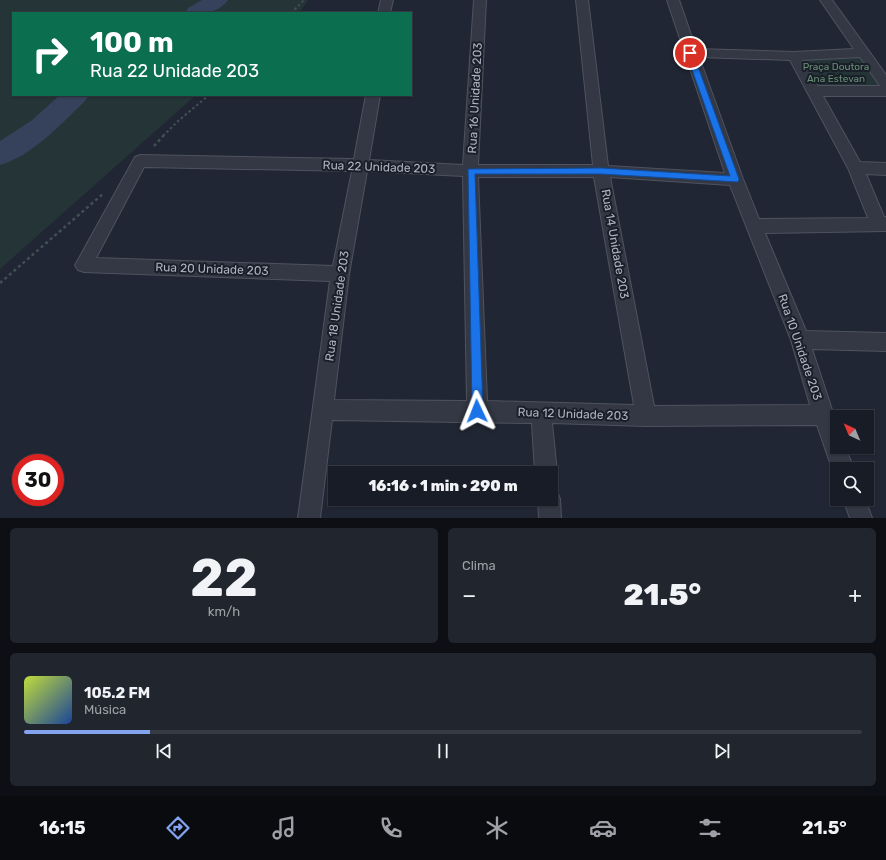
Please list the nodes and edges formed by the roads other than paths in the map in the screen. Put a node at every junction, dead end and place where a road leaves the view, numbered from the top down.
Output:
1 (387, 0) edge
2 (480, 0) edge
3 (582, 0) edge
4 (673, 0) edge
5 (826, 0) edge
6 (384, 12) edge
7 (863, 52) junction
8 (690, 53) junction
9 (794, 56) junction
10 (886, 85) edge
11 (814, 91) junction
12 (886, 91) edge
13 (373, 96) edge
14 (361, 165) junction
15 (856, 168) junction
16 (886, 169) edge
17 (470, 171) junction
18 (601, 171) junction
19 (735, 179) junction
20 (883, 224) edge
21 (755, 226) junction
22 (84, 265) joint
23 (340, 274) junction
24 (800, 340) junction
25 (886, 342) edge
26 (323, 410) junction
27 (477, 411) junction
28 (541, 413) junction
29 (823, 415) junction
30 (646, 416) junction
31 (840, 462) edge
32 (545, 466) edge
33 (549, 506) edge
34 (857, 506) edge
35 (309, 518) edge
36 (550, 518) edge
37 (861, 518) edge

1 - 6 street
2 - 17 street, Rua 16 Unidade 203
3 - 18 street, Rua 14 Unidade 203
4 - 8 street, Rua 10 Unidade 203
5 - 7 street
7 - 9 street
7 - 10 street
8 - 9 street
8 - 19 street, Rua 10 Unidade 203
9 - 11 street
11 - 12 street
11 - 15 street
13 - 14 street, Rua 18 Unidade 203
14 - 17 street, Rua 22 Unidade 203
14 - 22 street, Rua 22 Unidade 203
14 - 23 street, Rua 18 Unidade 203
15 - 16 street
15 - 20 street
17 - 18 street, Rua 22 Unidade 203
17 - 27 street, Rua 16 Unidade 203
18 - 19 street, Rua 22 Unidade 203
18 - 30 street, Rua 14 Unidade 203
19 - 21 street, Rua 10 Unidade 203
20 - 21 street
21 - 24 street, Rua 10 Unidade 203
22 - 23 street, Rua 20 Unidade 203
23 - 26 street, Rua 18 Unidade 203
24 - 25 street
24 - 29 street, Rua 10 Unidade 203
26 - 27 street, Rua 12 Unidade 203
26 - 35 street, Rua 18 Unidade 203
27 - 28 street, Rua 12 Unidade 203
28 - 30 street, Rua 12 Unidade 203
28 - 32 street
29 - 30 street, Rua 12 Unidade 203
29 - 31 street, Rua 10 Unidade 203
33 - 36 street
34 - 37 street

